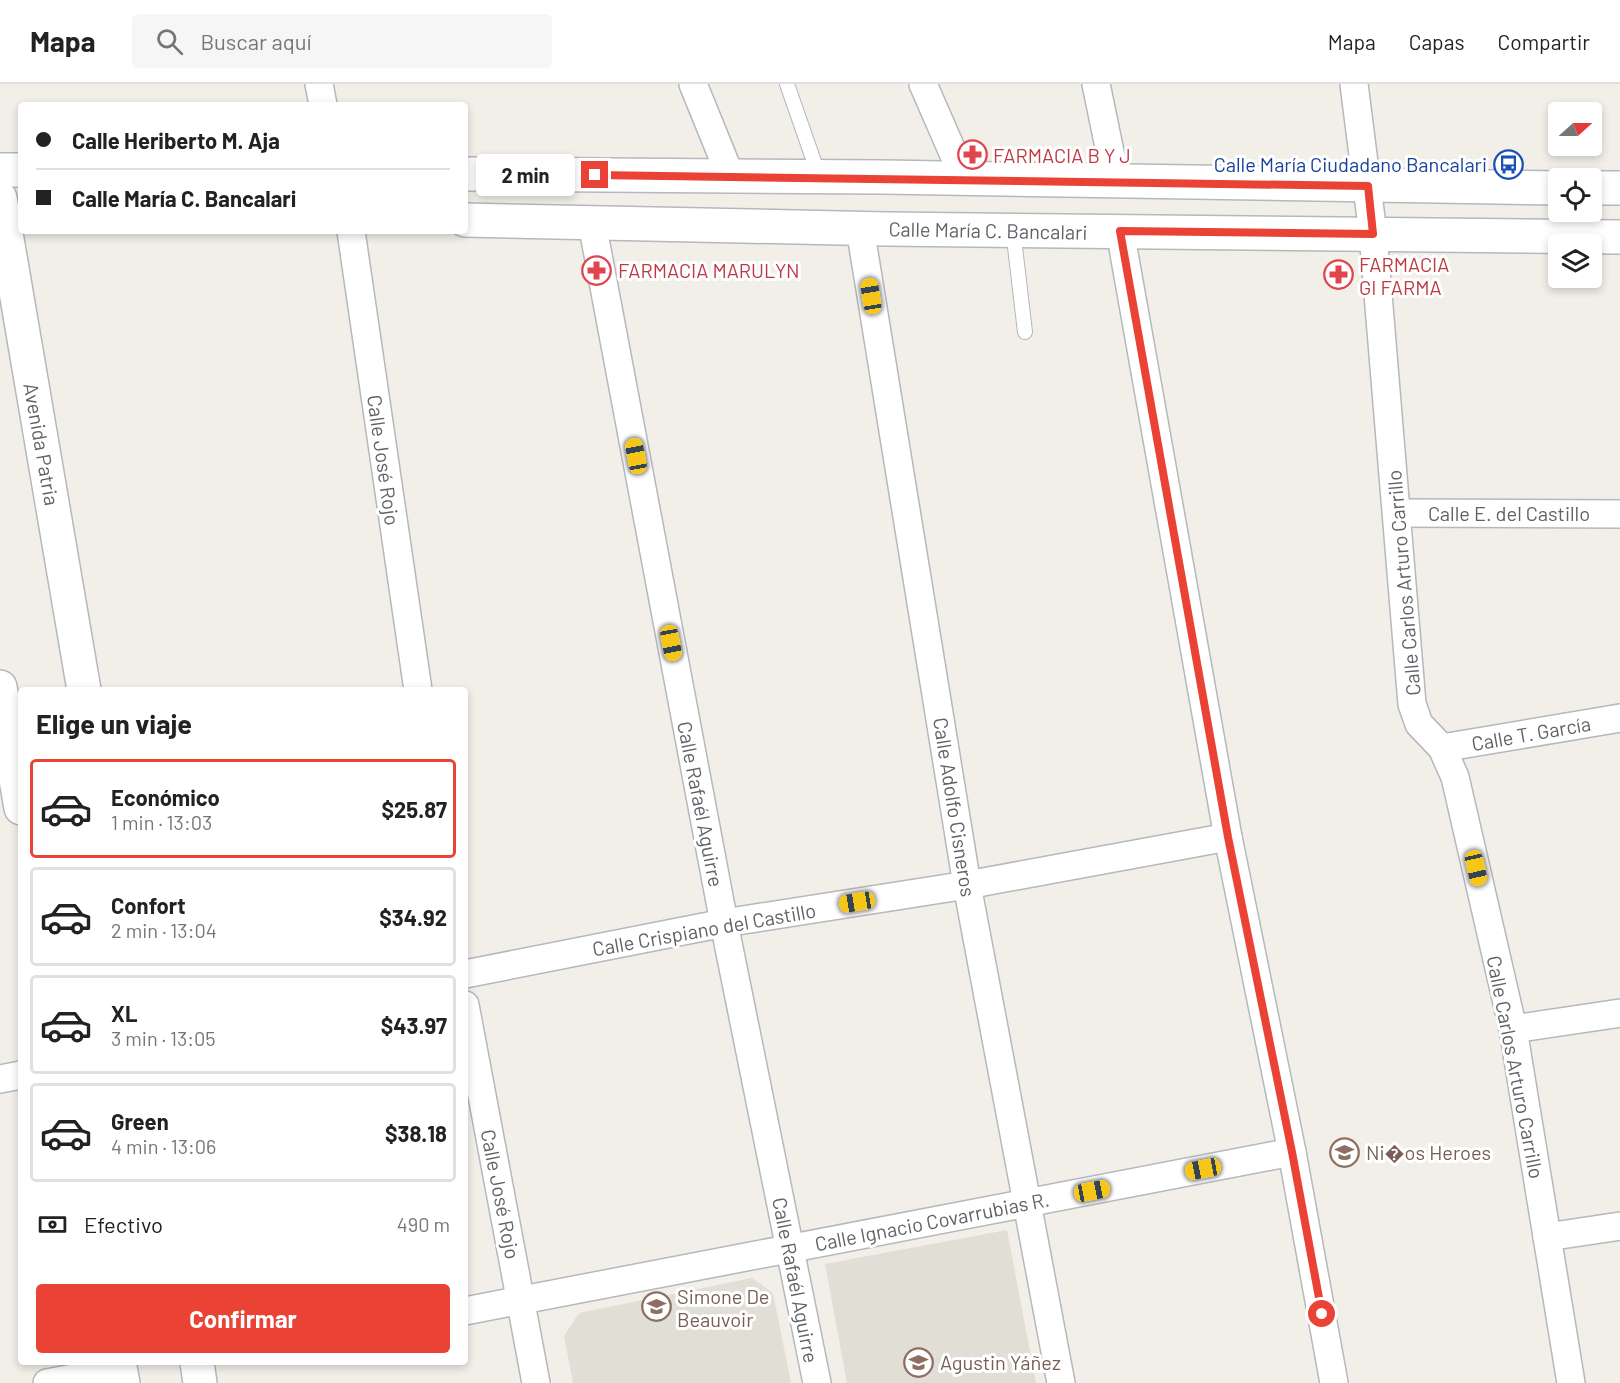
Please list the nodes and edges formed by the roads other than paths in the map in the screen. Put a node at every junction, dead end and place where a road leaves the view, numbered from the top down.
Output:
1 (319, 84) edge
2 (693, 84) edge
3 (787, 84) edge
4 (923, 84) edge
5 (1096, 84) edge
6 (1354, 84) edge
7 (322, 102) edge
8 (0, 170) edge
9 (18, 170) edge
10 (468, 174) edge
11 (730, 176) junction
12 (819, 176) junction
13 (964, 178) junction
14 (1116, 181) junction
15 (1368, 186) junction
16 (1548, 188) edge
17 (1602, 188) edge
18 (1620, 188) edge
19 (6, 210) edge
20 (468, 220) edge
21 (592, 223) junction
22 (860, 228) junction
23 (1013, 230) junction
24 (1120, 231) junction
25 (351, 234) edge
26 (1373, 234) junction
27 (1620, 237) edge
28 (1025, 332) dead end
29 (1398, 513) junction
30 (1620, 514) edge
31 (0, 687) edge
32 (84, 687) edge
33 (418, 687) edge
34 (1620, 718) edge
35 (1442, 748) junction
36 (18, 791) edge
37 (1228, 837) junction
38 (968, 885) junction
39 (724, 923) junction
40 (468, 973) edge
41 (1620, 1013) edge
42 (468, 1021) edge
43 (1512, 1029) junction
44 (18, 1076) edge
45 (0, 1079) edge
46 (1292, 1152) junction
47 (1025, 1204) junction
48 (1620, 1226) edge
49 (1547, 1237) junction
50 (790, 1248) junction
51 (521, 1299) junction
52 (468, 1310) edge
53 (121, 1371) edge
54 (47, 1383) edge
55 (536, 1383) edge
56 (817, 1383) edge
57 (1061, 1383) edge
58 (1334, 1383) edge
59 (1571, 1383) edge

1 - 7 street
2 - 11 street
3 - 12 lane
4 - 13 street
5 - 14 street
6 - 15 street, Calle Carlos Arturo Carrillo
8 - 9 street
10 - 11 street
11 - 12 street
12 - 13 street
13 - 14 street
14 - 15 street
15 - 16 street
15 - 26 street, Calle Carlos Arturo Carrillo
17 - 18 street
19 - 32 street, Avenida Patria
20 - 21 street, Calle María C. Bancalari
21 - 22 street, Calle María C. Bancalari
21 - 39 street, Calle Rafaél Aguirre
22 - 23 street, Calle María C. Bancalari
22 - 38 street, Calle Adolfo Cisneros
23 - 24 street, Calle María C. Bancalari
23 - 28 lane
24 - 26 street, Calle María C. Bancalari
24 - 37 street
25 - 33 street, Calle José Rojo
26 - 27 street, Calle María C. Bancalari
26 - 29 street, Calle Carlos Arturo Carrillo
29 - 30 street, Calle E. del Castillo
29 - 35 street, Calle Carlos Arturo Carrillo
31 - 36 street
34 - 35 street, Calle T. García
35 - 43 street, Calle Carlos Arturo Carrillo
37 - 38 street, Calle Crispiano del Castillo
37 - 46 street
38 - 39 street, Calle Crispiano del Castillo
38 - 47 street, Calle Adolfo Cisneros
39 - 40 street, Calle Crispiano del Castillo
39 - 50 street, Calle Rafaél Aguirre
41 - 43 street
42 - 51 street, Calle José Rojo
43 - 49 street, Calle Carlos Arturo Carrillo
44 - 45 street
46 - 47 street, Calle Ignacio Covarrubias R.
46 - 58 street
47 - 50 street, Calle Ignacio Covarrubias R.
47 - 57 street, Calle Adolfo Cisneros
48 - 49 street
49 - 59 street, Calle Carlos Arturo Carrillo
50 - 51 street, Calle Ignacio Covarrubias R.
50 - 56 street, Calle Rafaél Aguirre
51 - 52 street, Calle Ignacio Covarrubias R.
51 - 55 street, Calle José Rojo
53 - 54 street

